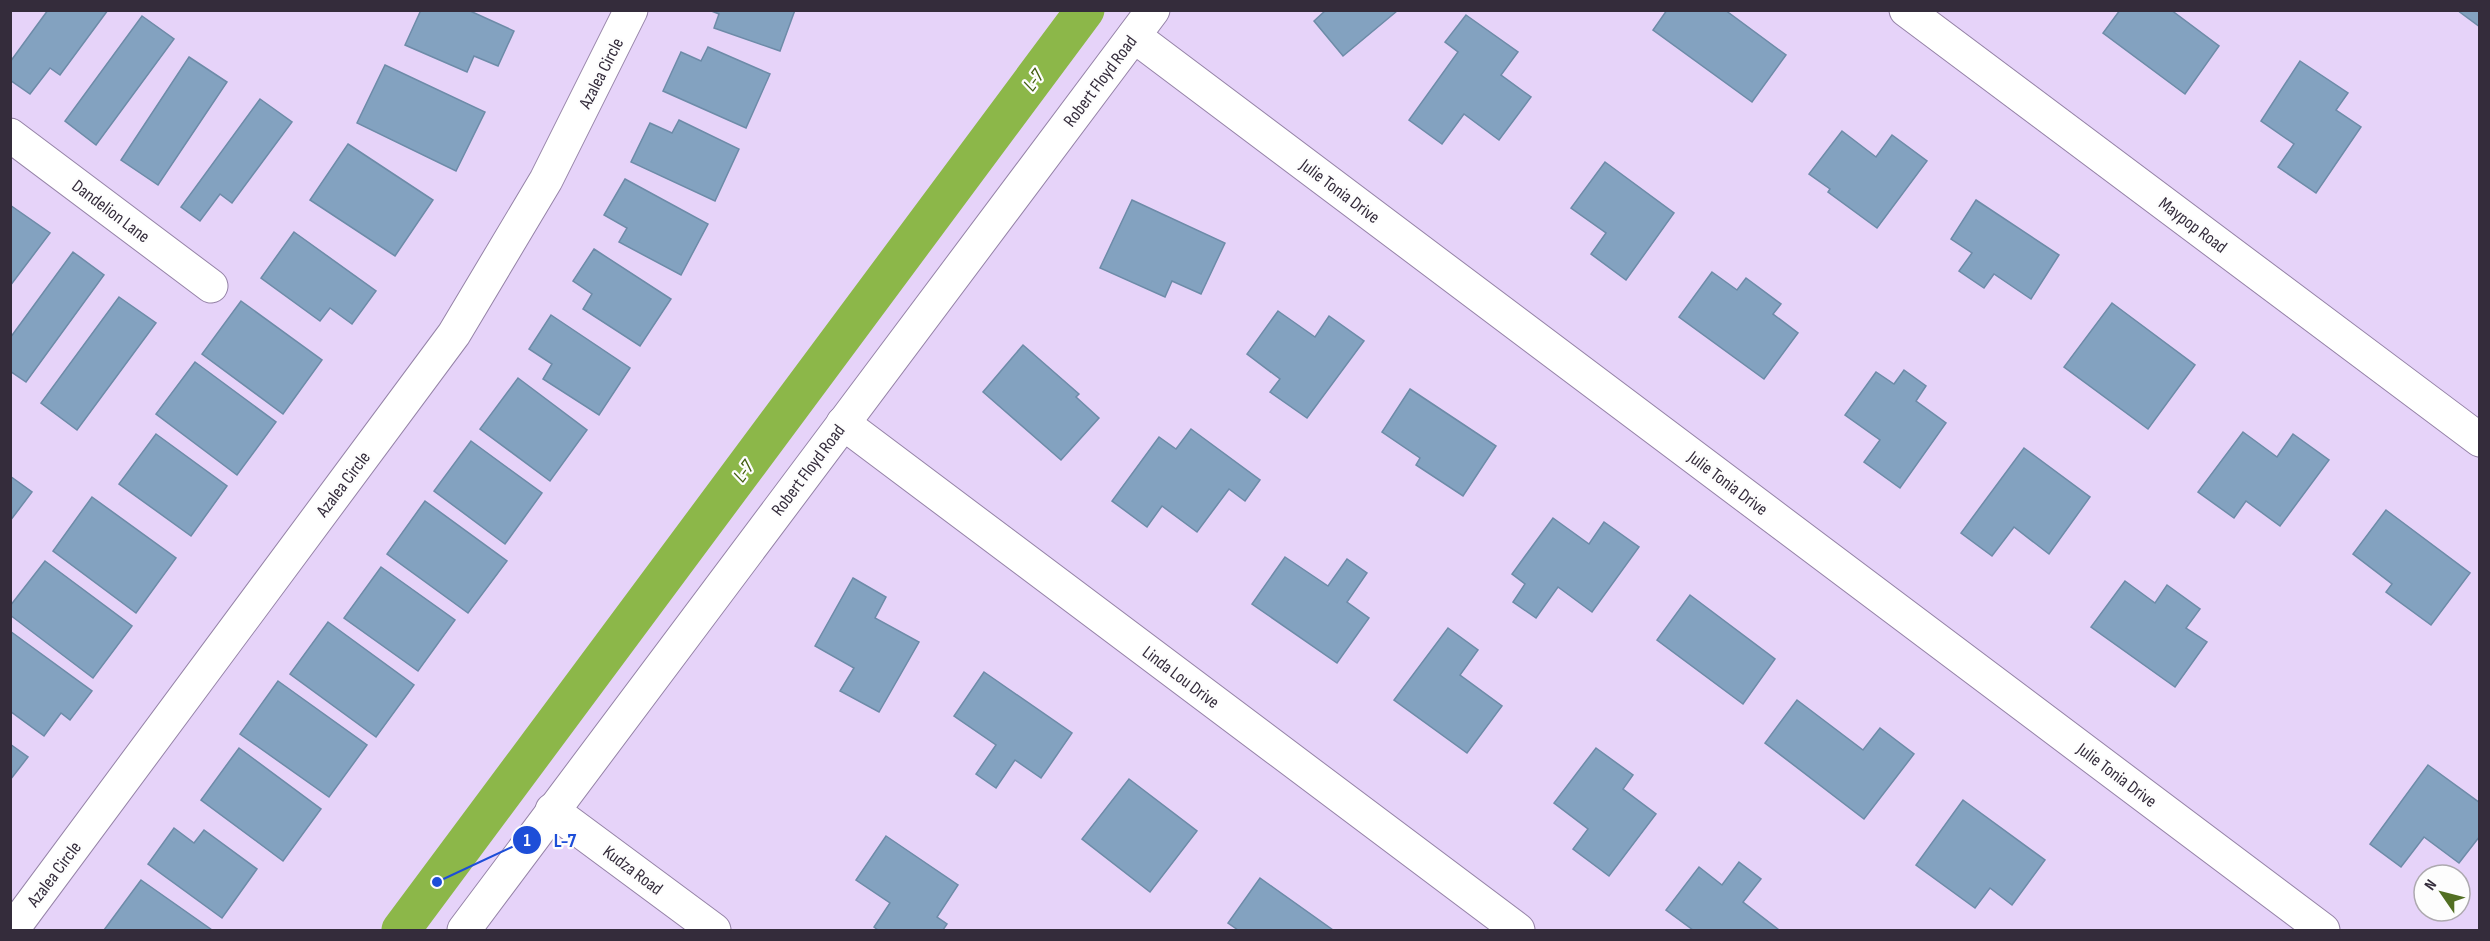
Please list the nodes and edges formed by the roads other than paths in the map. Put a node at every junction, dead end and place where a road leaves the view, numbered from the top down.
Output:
1 (631, 10) edge
2 (1153, 10) edge
3 (1906, 10) edge
4 (1134, 36) junction
5 (10, 135) edge
6 (211, 286) dead end
7 (843, 423) junction
8 (2480, 440) edge
9 (552, 810) junction
10 (12, 930) edge
11 (464, 930) edge
12 (714, 930) edge
13 (1518, 930) edge
14 (2323, 930) edge

1 - 10 street, Azalea Circle
2 - 4 street, Robert Floyd Road
3 - 8 street, Maypop Road
4 - 7 street, Robert Floyd Road
4 - 14 street, Julie Tonia Drive
5 - 6 street, Dandelion Lane
7 - 9 street, Robert Floyd Road
7 - 13 street, Linda Lou Drive
9 - 11 street, Robert Floyd Road
9 - 12 street, Kudza Road

